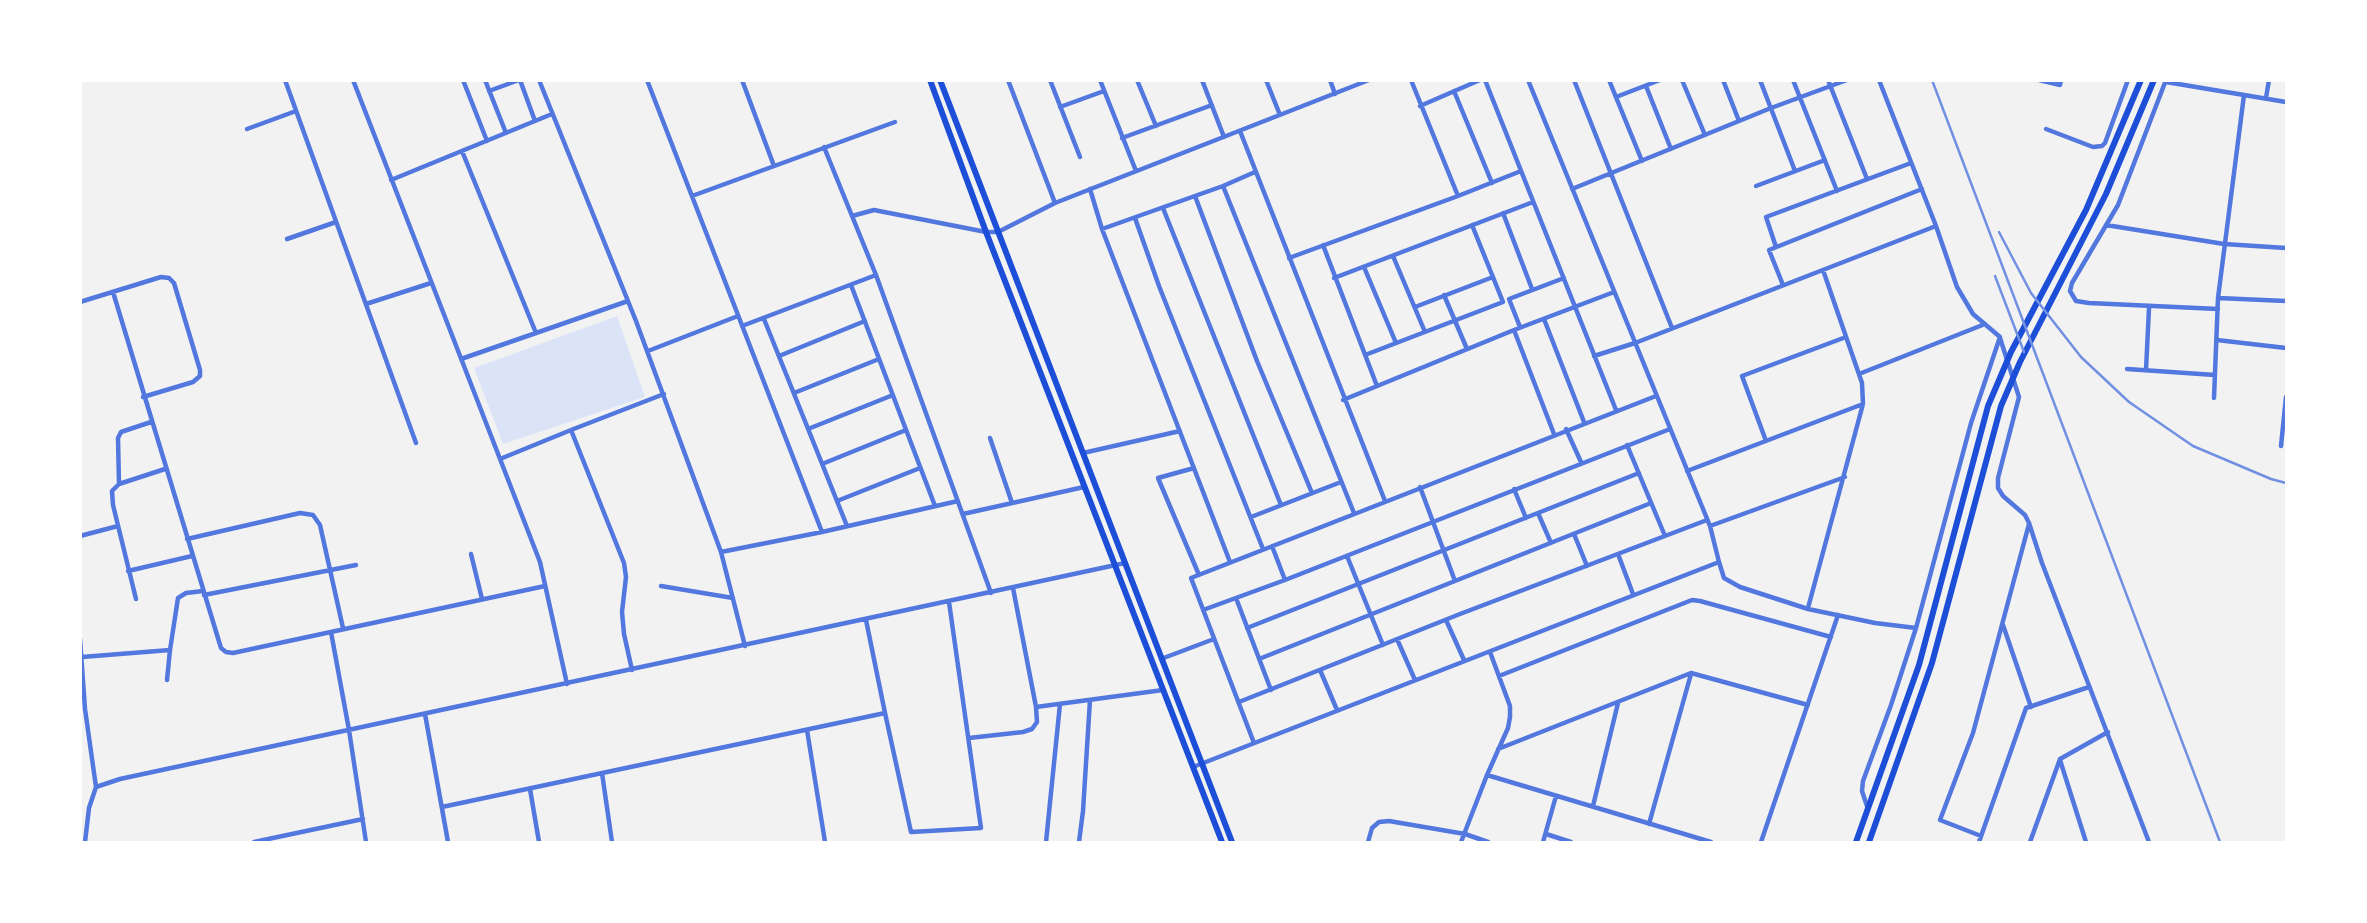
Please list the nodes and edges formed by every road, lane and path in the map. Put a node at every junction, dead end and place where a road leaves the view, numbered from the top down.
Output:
1 (285, 80) edge
2 (354, 80) edge
3 (463, 80) edge
4 (485, 80) edge
5 (519, 80) edge
6 (539, 80) edge
7 (647, 80) edge
8 (742, 80) edge
9 (930, 80) edge
10 (940, 80) edge
11 (1008, 80) edge
12 (1050, 80) edge
13 (1100, 80) edge
14 (1202, 80) edge
15 (1266, 80) edge
16 (1330, 80) edge
17 (1369, 80) edge
18 (1411, 80) edge
19 (1480, 80) edge
20 (1485, 80) edge
21 (1528, 80) edge
22 (1574, 80) edge
23 (1609, 80) edge
24 (1660, 80) edge
25 (1682, 80) edge
26 (1723, 80) edge
27 (1760, 80) edge
28 (1793, 80) edge
29 (1828, 80) edge
30 (1847, 80) edge
31 (1879, 80) edge
32 (2039, 80) edge
33 (2061, 80) edge
34 (2128, 80) edge
35 (2141, 80) edge
36 (2154, 80) edge
37 (2269, 80) edge
38 (1140, 81) edge
39 (2166, 81) edge
40 (1646, 86) junction
41 (1831, 87) junction
42 (489, 91) junction
43 (1104, 91) junction
44 (1454, 92) junction
45 (1335, 94) junction
46 (2244, 94) junction
47 (1616, 97) junction
48 (1801, 98) junction
49 (2266, 98) junction
50 (2287, 102) edge
51 (1212, 104) junction
52 (1420, 106) junction
53 (1060, 107) junction
54 (1771, 108) junction
55 (296, 111) junction
56 (552, 114) junction
57 (1280, 115) junction
58 (534, 121) junction
59 (1739, 121) junction
60 (895, 122) dead end
61 (1156, 126) junction
62 (2046, 129) dead end
63 (247, 130) dead end
64 (1240, 131) junction
65 (506, 133) junction
66 (1705, 135) junction
67 (1224, 137) junction
68 (1122, 138) junction
69 (486, 141) junction
70 (824, 147) junction
71 (1671, 149) junction
72 (462, 151) junction
73 (1080, 157) dead end
74 (1825, 160) junction
75 (1642, 161) junction
76 (1911, 163) junction
77 (774, 166) junction
78 (1136, 171) junction
79 (1521, 171) junction
80 (1796, 171) junction
81 (1255, 172) junction
82 (1612, 173) junction
83 (1867, 179) junction
84 (391, 180) junction
85 (1492, 183) junction
86 (1756, 186) dead end
87 (1223, 187) junction
88 (1090, 189) junction
89 (1572, 189) junction
90 (1922, 189) junction
91 (1837, 191) junction
92 (692, 196) junction
93 (1195, 196) junction
94 (1458, 196) junction
95 (1533, 202) junction
96 (1055, 203) junction
97 (1163, 208) junction
98 (1503, 213) junction
99 (852, 216) junction
100 (1135, 218) junction
101 (336, 222) junction
102 (1472, 225) junction
103 (2106, 225) junction
104 (1936, 226) junction
105 (1102, 229) junction
106 (986, 232) junction
107 (998, 232) junction
108 (287, 239) dead end
109 (2224, 244) junction
110 (1323, 246) junction
111 (1776, 247) junction
112 (2287, 248) edge
113 (1393, 256) junction
114 (1289, 258) junction
115 (1364, 267) junction
116 (1823, 270) junction
117 (876, 275) junction
118 (1493, 277) junction
119 (1334, 278) junction
120 (1564, 278) junction
121 (431, 283) junction
122 (851, 285) junction
123 (1783, 285) junction
124 (1532, 289) junction
125 (113, 292) junction
126 (1614, 292) junction
127 (1444, 296) junction
128 (2218, 298) junction
129 (628, 301) junction
130 (2287, 301) edge
131 (80, 302) edge
132 (366, 304) junction
133 (1415, 307) junction
134 (1575, 307) junction
135 (2149, 307) junction
136 (2218, 309) junction
137 (738, 317) junction
138 (764, 319) junction
139 (1544, 319) junction
140 (865, 321) junction
141 (1455, 321) junction
142 (1985, 324) junction
143 (742, 326) junction
144 (1517, 328) junction
145 (1672, 328) junction
146 (1426, 332) junction
147 (536, 333) junction
148 (1846, 337) junction
149 (2000, 337) junction
150 (2217, 340) junction
151 (1396, 343) junction
152 (1635, 343) junction
153 (2287, 348) edge
154 (1467, 349) junction
155 (648, 351) junction
156 (1365, 355) junction
157 (779, 356) junction
158 (1594, 356) junction
159 (461, 359) junction
160 (879, 359) junction
161 (2127, 369) dead end
162 (2146, 370) junction
163 (1859, 374) junction
164 (2215, 375) junction
165 (1377, 386) junction
166 (794, 393) junction
167 (664, 394) junction
168 (893, 395) junction
169 (1656, 396) junction
170 (143, 397) junction
171 (2287, 397) edge
172 (2214, 398) dead end
173 (1343, 400) junction
174 (1863, 404) junction
175 (2286, 404) edge
176 (1616, 410) junction
177 (151, 422) junction
178 (1584, 423) junction
179 (808, 429) junction
180 (1566, 429) junction
181 (1670, 429) junction
182 (571, 430) junction
183 (906, 430) junction
184 (1180, 431) junction
185 (1555, 434) junction
186 (990, 438) dead end
187 (1766, 441) junction
188 (416, 443) dead end
189 (1627, 445) junction
190 (2280, 446) dead end
191 (1082, 453) junction
192 (500, 459) junction
193 (1581, 462) junction
194 (822, 464) junction
195 (920, 467) junction
196 (1194, 468) junction
197 (165, 469) junction
198 (1687, 471) junction
199 (1639, 473) junction
200 (1845, 477) junction
201 (1341, 482) junction
202 (119, 484) junction
203 (1084, 486) junction
204 (1420, 487) junction
205 (1514, 489) junction
206 (1312, 494) junction
207 (958, 500) junction
208 (837, 501) junction
209 (1385, 501) junction
210 (1012, 503) junction
211 (1651, 503) junction
212 (1281, 505) junction
213 (935, 506) junction
214 (1354, 513) junction
215 (1538, 513) junction
216 (962, 514) junction
217 (1251, 517) junction
218 (1526, 518) junction
219 (1432, 521) junction
220 (1708, 523) junction
221 (2029, 523) junction
222 (118, 526) junction
223 (847, 526) junction
224 (822, 532) junction
225 (1574, 534) junction
226 (80, 536) edge
227 (1665, 537) junction
228 (187, 539) junction
229 (1551, 543) junction
230 (1272, 546) junction
231 (1263, 550) junction
232 (1445, 550) junction
233 (721, 551) junction
234 (471, 554) dead end
235 (1618, 554) junction
236 (192, 556) junction
237 (1346, 556) junction
238 (1230, 562) junction
239 (1718, 562) junction
240 (1125, 564) junction
241 (356, 565) dead end
242 (1115, 566) junction
243 (1587, 566) junction
244 (332, 569) junction
245 (128, 570) junction
246 (1199, 575) junction
247 (1285, 580) junction
248 (1455, 580) junction
249 (1359, 584) junction
250 (545, 586) junction
251 (661, 586) dead end
252 (1013, 588) junction
253 (204, 593) junction
254 (991, 593) junction
255 (1633, 594) junction
256 (733, 598) junction
257 (1236, 598) junction
258 (136, 599) dead end
259 (482, 600) junction
260 (949, 602) junction
261 (1808, 609) junction
262 (1203, 610) junction
263 (1372, 614) junction
264 (1838, 615) junction
265 (866, 620) junction
266 (1446, 620) junction
267 (2003, 622) junction
268 (343, 628) junction
269 (1247, 628) junction
270 (1916, 628) junction
271 (331, 632) junction
272 (1831, 637) junction
273 (80, 639) edge
274 (1214, 639) junction
275 (1397, 639) junction
276 (1383, 645) junction
277 (744, 646) junction
278 (170, 650) junction
279 (1490, 652) junction
280 (82, 657) edge
281 (1161, 659) junction
282 (1259, 659) junction
283 (1464, 660) junction
284 (632, 670) junction
285 (1320, 670) junction
286 (1691, 673) junction
287 (1499, 676) junction
288 (167, 680) dead end
289 (1415, 680) junction
290 (567, 684) junction
291 (2090, 687) junction
292 (1163, 690) junction
293 (1271, 690) junction
294 (1090, 700) junction
295 (1239, 702) junction
296 (1618, 702) junction
297 (1059, 704) junction
298 (1808, 705) junction
299 (1036, 706) junction
300 (2031, 707) junction
301 (83, 709) edge
302 (1337, 710) junction
303 (885, 713) junction
304 (425, 714) junction
305 (349, 730) junction
306 (807, 730) junction
307 (2108, 732) junction
308 (968, 738) junction
309 (1254, 743) junction
310 (1498, 749) junction
311 (2060, 759) junction
312 (1201, 764) junction
313 (1193, 767) junction
314 (602, 773) junction
315 (1487, 775) junction
316 (96, 787) junction
317 (530, 789) junction
318 (1556, 796) junction
319 (442, 807) junction
320 (1592, 807) junction
321 (1868, 809) junction
322 (363, 819) junction
323 (1649, 824) junction
324 (1465, 834) junction
325 (1546, 834) junction
326 (1981, 836) junction
327 (1046, 841) edge
328 (85, 842) edge
329 (256, 842) edge
330 (366, 842) edge
331 (448, 842) edge
332 (538, 842) edge
333 (612, 842) edge
334 (825, 842) edge
335 (1056, 842) edge
336 (1079, 842) edge
337 (1222, 842) edge
338 (1232, 842) edge
339 (1368, 842) edge
340 (1461, 842) edge
341 (1489, 842) edge
342 (1543, 842) edge
343 (1571, 842) edge
344 (1711, 842) edge
345 (1761, 842) edge
346 (1856, 842) edge
347 (1869, 842) edge
348 (1979, 842) edge
349 (2030, 842) edge
350 (2086, 842) edge
351 (2149, 842) edge

1 - 55 street
2 - 84 street
3 - 69 street
4 - 42 street
5 - 42 street
5 - 58 street
6 - 56 street
7 - 92 street
8 - 77 street
9 - 106 main road
10 - 107 main road
11 - 96 street
12 - 53 street
13 - 43 street
14 - 51 street
15 - 57 street
16 - 45 street
17 - 45 street
18 - 52 street
19 - 44 street
20 - 79 street
21 - 89 street
22 - 82 street
23 - 47 street
24 - 40 street
25 - 66 street
26 - 59 street
27 - 54 street
28 - 48 street
29 - 41 street
30 - 41 street
31 - 76 street
32 - 33 street
34 - 62 street
35 - 321 main road
36 - 347 main road
37 - 49 street
38 - 61 street
39 - 46 street
39 - 103 street
40 - 47 street
40 - 71 street
41 - 48 street
41 - 83 street
42 - 65 street
43 - 53 street
43 - 68 street
44 - 52 street
44 - 85 street
45 - 57 street
46 - 49 street
46 - 109 street
47 - 75 street
48 - 54 street
48 - 74 street
49 - 50 street
51 - 61 street
51 - 67 street
52 - 94 street
53 - 73 street
54 - 59 street
54 - 80 street
55 - 63 street
55 - 101 street
56 - 58 street
56 - 129 street
57 - 64 street
58 - 65 street
59 - 66 street
60 - 70 street
61 - 68 street
64 - 67 street
64 - 81 street
65 - 69 street
66 - 71 street
67 - 78 street
68 - 78 street
69 - 72 street
70 - 77 street
70 - 99 street
71 - 75 street
72 - 84 street
72 - 147 street
74 - 80 street
74 - 91 street
75 - 82 street
76 - 83 street
76 - 90 street
77 - 92 street
78 - 88 street
79 - 85 street
79 - 95 street
80 - 86 street
81 - 87 street
81 - 114 street
82 - 89 street
82 - 145 street
83 - 91 street
84 - 121 street
85 - 94 street
87 - 93 street
87 - 201 street
88 - 96 street
88 - 105 street
89 - 126 street
90 - 104 street
90 - 111 street
91 - 111 street
92 - 137 street
93 - 97 street
93 - 206 street
94 - 110 street
95 - 98 street
95 - 120 street
96 - 107 street
97 - 100 street
97 - 212 street
98 - 102 street
98 - 124 street
99 - 106 street
99 - 117 street
100 - 105 street
100 - 217 street
101 - 108 street
101 - 132 street
102 - 113 street
102 - 118 street
103 - 109 street
103 - 135 street
104 - 116 street
104 - 142 street
105 - 184 street
106 - 107 street
106 - 203 main road
107 - 191 main road
109 - 112 street
109 - 128 street
110 - 114 street
110 - 119 street
111 - 123 street
113 - 115 street
113 - 133 street
114 - 173 street
115 - 119 street
115 - 151 street
116 - 123 street
116 - 148 street
117 - 122 street
117 - 207 street
118 - 127 street
118 - 141 street
119 - 156 street
120 - 124 street
120 - 134 street
121 - 132 street
121 - 159 street
122 - 138 street
122 - 140 street
123 - 145 street
124 - 144 street
125 - 131 street
125 - 170 street
125 - 170 street
126 - 134 street
126 - 152 street
127 - 133 street
127 - 141 street
128 - 130 street
128 - 136 street
129 - 147 street
129 - 155 street
132 - 188 street
133 - 146 street
134 - 139 street
134 - 158 street
135 - 136 street
135 - 162 street
136 - 150 street
137 - 143 street
137 - 155 street
138 - 143 street
138 - 157 street
139 - 144 street
139 - 178 street
140 - 157 street
140 - 160 street
141 - 146 street
141 - 154 street
142 - 149 street
142 - 163 street
143 - 224 street
144 - 154 street
144 - 185 street
145 - 152 street
146 - 151 street
147 - 159 street
148 - 163 street
148 - 187 street
149 - 221 street
149 - 270 street
150 - 153 street
150 - 164 street
151 - 156 street
152 - 158 street
152 - 169 street
154 - 165 street
155 - 167 street
156 - 165 street
157 - 166 street
158 - 176 street
159 - 192 street
160 - 166 street
160 - 168 street
161 - 162 street
162 - 164 street
163 - 174 street
164 - 172 street
165 - 173 street
166 - 179 street
167 - 182 street
167 - 233 street
168 - 179 street
168 - 183 street
169 - 176 street
169 - 181 street
170 - 177 street
171 - 175 street
173 - 209 street
174 - 187 street
174 - 200 street
175 - 190 street
176 - 178 street
177 - 197 street
177 - 202 street
178 - 180 street
179 - 194 street
180 - 185 street
180 - 193 street
181 - 189 street
181 - 198 street
182 - 192 street
182 - 284 street
183 - 194 street
183 - 195 street
184 - 191 street
184 - 196 street
185 - 204 street
186 - 210 street
187 - 198 street
189 - 193 street
189 - 199 street
191 - 240 main road
192 - 250 street
193 - 205 street
194 - 208 street
195 - 208 street
195 - 213 street
196 - 238 street
196 - 246 street
197 - 202 street
197 - 228 street
198 - 220 street
199 - 211 street
199 - 215 street
200 - 220 street
200 - 261 street
201 - 206 street
201 - 214 street
202 - 222 street
203 - 210 street
203 - 242 main road
204 - 209 street
204 - 219 street
205 - 218 street
205 - 219 street
206 - 212 street
207 - 213 street
207 - 216 street
208 - 223 street
209 - 214 street
210 - 216 street
211 - 225 street
211 - 227 street
212 - 217 street
213 - 223 street
214 - 230 street
215 - 218 street
215 - 229 street
216 - 254 street
217 - 231 street
218 - 232 street
219 - 232 street
219 - 237 street
220 - 227 street
220 - 239 street
221 - 267 street
221 - 291 street
222 - 226 street
222 - 245 street
223 - 224 street
224 - 233 street
225 - 229 street
225 - 243 street
227 - 235 street
228 - 236 street
228 - 244 street
229 - 248 street
230 - 231 street
230 - 247 street
231 - 238 street
232 - 248 street
232 - 249 street
233 - 256 street
234 - 259 street
235 - 243 street
235 - 255 street
236 - 245 street
236 - 253 street
237 - 247 street
237 - 249 street
238 - 246 street
239 - 255 street
239 - 261 street
240 - 242 street
240 - 281 main road
241 - 244 street
242 - 252 street
242 - 292 main road
243 - 266 street
244 - 253 street
244 - 268 street
245 - 258 street
246 - 262 street
247 - 257 street
248 - 263 street
249 - 263 street
249 - 269 street
250 - 259 street
250 - 290 street
251 - 256 street
252 - 254 street
252 - 299 street
253 - 271 street
253 - 278 street
254 - 260 street
255 - 279 street
256 - 277 street
257 - 262 street
257 - 269 street
259 - 268 street
260 - 265 street
260 - 308 street
261 - 264 street
262 - 274 street
263 - 276 street
263 - 282 street
264 - 270 street
264 - 272 street
265 - 277 street
265 - 303 street
266 - 275 street
266 - 283 street
267 - 300 street
267 - 326 street
268 - 271 street
269 - 282 street
270 - 321 street
271 - 305 street
272 - 287 street
272 - 298 street
273 - 280 street
274 - 281 street
274 - 295 street
275 - 276 street
275 - 289 street
276 - 285 street
277 - 284 street
278 - 280 street
278 - 288 street
279 - 283 street
279 - 287 street
280 - 301 street
281 - 312 main road
282 - 293 street
283 - 289 street
284 - 290 street
285 - 293 street
285 - 302 street
286 - 296 street
286 - 298 street
286 - 323 street
287 - 310 street
289 - 302 street
290 - 304 street
291 - 300 street
291 - 307 street
292 - 294 street
292 - 313 main road
293 - 295 street
294 - 297 street
294 - 336 street
295 - 309 street
296 - 310 street
296 - 320 street
297 - 299 street
297 - 327 street
298 - 345 street
299 - 308 street
300 - 326 street
301 - 316 street
302 - 309 street
303 - 306 street
303 - 308 street
304 - 305 street
304 - 319 street
305 - 316 street
305 - 322 street
306 - 314 street
306 - 334 street
307 - 311 street
307 - 351 street
309 - 312 street
310 - 315 street
311 - 349 street
311 - 350 street
312 - 313 street
312 - 338 main road
313 - 337 main road
314 - 317 street
314 - 333 street
315 - 318 street
315 - 324 street
316 - 328 street
317 - 319 street
317 - 332 street
318 - 320 street
318 - 325 street
319 - 331 street
320 - 323 street
321 - 346 main road
322 - 329 street
322 - 330 street
323 - 344 street
324 - 339 street
324 - 340 street
324 - 341 street
325 - 342 street
325 - 343 street
326 - 348 street
327 - 335 street

